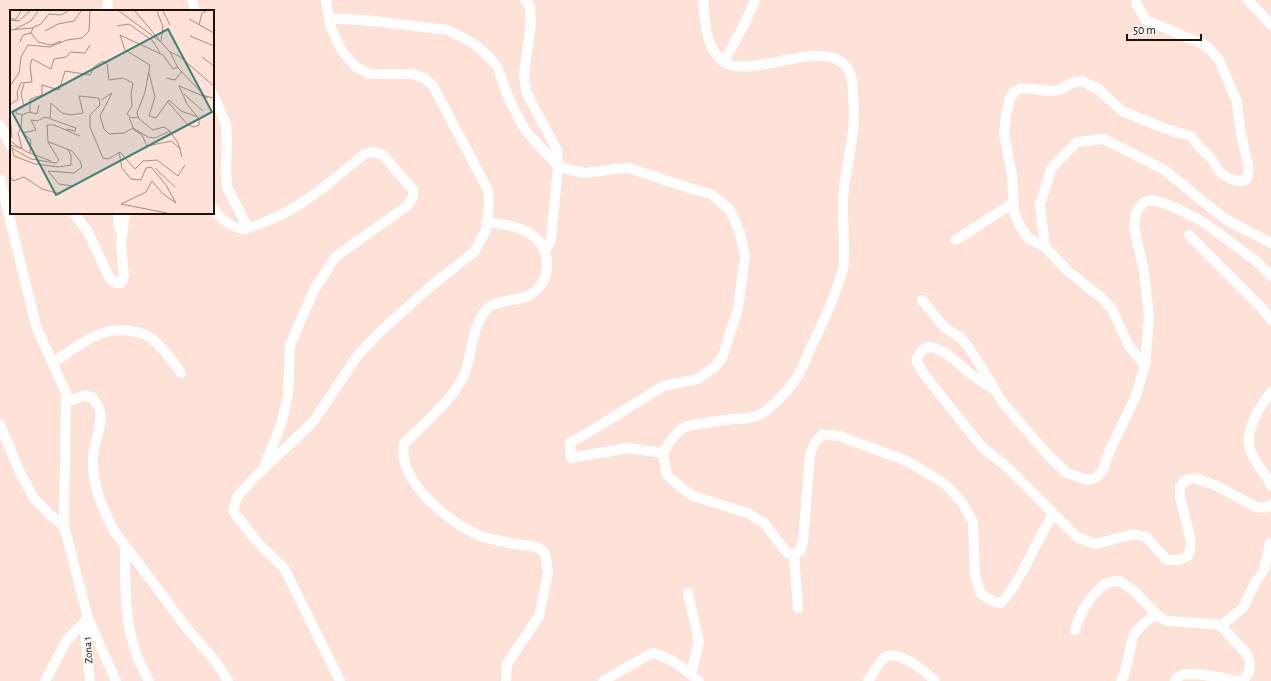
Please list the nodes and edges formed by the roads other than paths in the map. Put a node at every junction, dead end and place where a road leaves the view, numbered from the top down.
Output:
1 (108, 0) edge
2 (192, 0) edge
3 (326, 0) edge
4 (525, 0) edge
5 (703, 0) edge
6 (755, 0) edge
7 (1248, 0) edge
8 (1136, 3) dead end
9 (107, 10) edge
10 (194, 10) edge
11 (329, 18) junction
12 (1271, 25) edge
13 (724, 62) junction
14 (214, 97) edge
15 (0, 125) edge
16 (10, 144) edge
17 (558, 166) junction
18 (0, 179) edge
19 (1013, 203) junction
20 (214, 209) edge
21 (75, 214) edge
22 (118, 214) edge
23 (125, 214) edge
24 (488, 222) junction
25 (248, 228) junction
26 (1189, 235) dead end
27 (956, 240) dead end
28 (1271, 243) edge
29 (121, 245) junction
30 (1045, 247) junction
31 (545, 252) junction
32 (1271, 276) edge
33 (922, 300) dead end
34 (1271, 320) edge
35 (52, 363) junction
36 (1145, 366) junction
37 (181, 373) dead end
38 (996, 391) junction
39 (1271, 392) edge
40 (66, 402) junction
41 (0, 424) edge
42 (663, 453) junction
43 (264, 469) junction
44 (1271, 486) edge
45 (1271, 504) edge
46 (1053, 514) junction
47 (64, 526) junction
48 (1271, 543) edge
49 (125, 546) junction
50 (794, 554) junction
51 (688, 593) dead end
52 (798, 608) dead end
53 (1156, 614) junction
54 (88, 618) junction
55 (1221, 626) junction
56 (1075, 630) dead end
57 (691, 674) junction
58 (45, 681) edge
59 (90, 681) edge
60 (116, 681) edge
61 (149, 681) edge
62 (228, 681) edge
63 (340, 681) edge
64 (506, 681) edge
65 (603, 681) edge
66 (699, 681) edge
67 (868, 681) edge
68 (935, 681) edge
69 (1122, 681) edge
70 (1175, 681) edge
71 (1241, 681) edge

1 - 9 street
2 - 10 street
3 - 11 street
4 - 17 street
5 - 13 street
6 - 13 street
7 - 12 street
8 - 19 street
11 - 17 street
11 - 24 street
13 - 42 street
14 - 25 street
15 - 16 street
17 - 31 street
17 - 42 street
18 - 35 street
19 - 27 street
19 - 30 street
20 - 25 street
21 - 29 street
22 - 29 street
23 - 29 street
24 - 31 street
24 - 43 street
25 - 43 street
26 - 34 street
28 - 30 street
30 - 36 street
31 - 64 street
32 - 36 street
33 - 38 street
35 - 37 street
35 - 40 street
36 - 38 street
38 - 46 street
39 - 44 street
40 - 47 street
40 - 49 street
41 - 47 street
42 - 50 street
43 - 63 street
45 - 46 street
46 - 50 street
47 - 54 street
48 - 55 street
49 - 61 street
49 - 62 street
50 - 52 street
51 - 57 street
53 - 55 street
53 - 56 street
53 - 69 street
54 - 58 street
54 - 59 street, Zona 1
54 - 60 street
55 - 71 street
57 - 65 street
57 - 66 street
67 - 68 street
70 - 71 street

